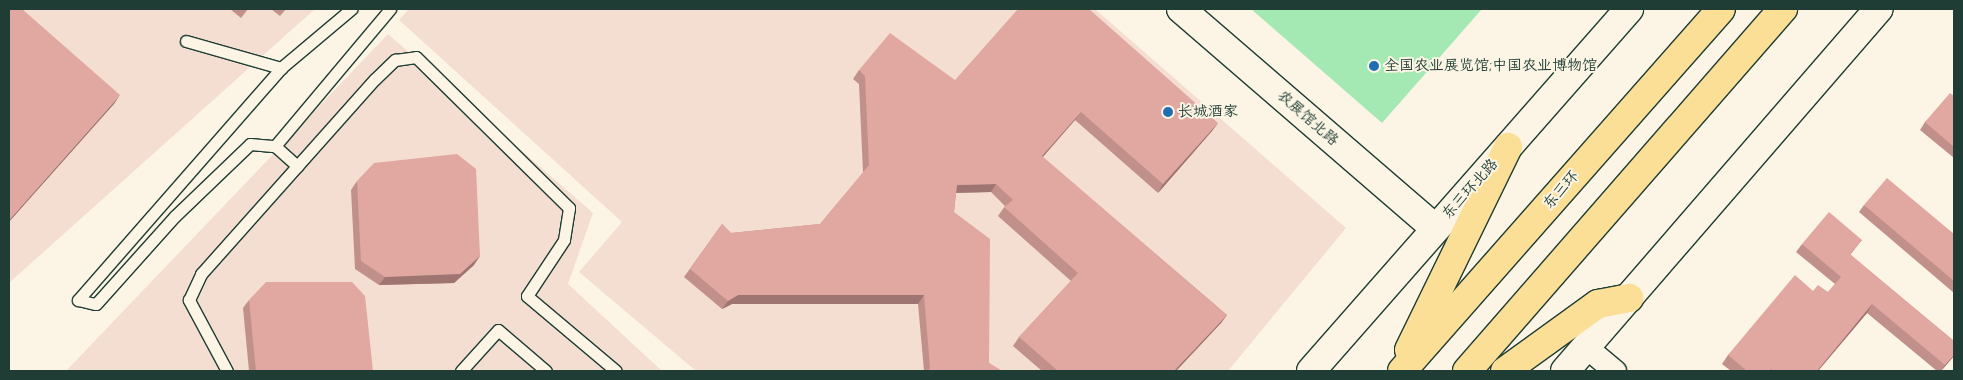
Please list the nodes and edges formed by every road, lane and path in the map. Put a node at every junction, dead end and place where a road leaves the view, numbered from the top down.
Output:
1 (351, 9) edge
2 (390, 9) edge
3 (1181, 9) edge
4 (1629, 9) edge
5 (1720, 9) edge
6 (1783, 9) edge
7 (1879, 9) edge
8 (186, 41) dead end
9 (281, 68) junction
10 (275, 146) junction
11 (1508, 147) junction
12 (297, 166) junction
13 (1435, 228) junction
14 (1629, 298) junction
15 (1586, 347) junction
16 (227, 371) edge
17 (461, 371) edge
18 (546, 371) edge
19 (616, 371) edge
20 (1311, 371) edge
21 (1398, 371) edge
22 (1402, 371) edge
23 (1467, 371) edge
24 (1505, 371) edge
25 (1566, 371) edge
26 (1614, 371) edge

1 - 9 lane
2 - 10 lane
3 - 13 street, 农展馆北路
4 - 11 street, 东三环北路
5 - 22 highway, 东三环
6 - 23 highway
7 - 14 street
8 - 9 lane
9 - 10 lane
10 - 12 lane
11 - 13 street, 东三环北路
11 - 21 highway
12 - 16 lane
12 - 19 lane
13 - 20 street, 东三环北路
14 - 15 street
14 - 24 highway
15 - 25 street
15 - 26 street
17 - 18 lane

